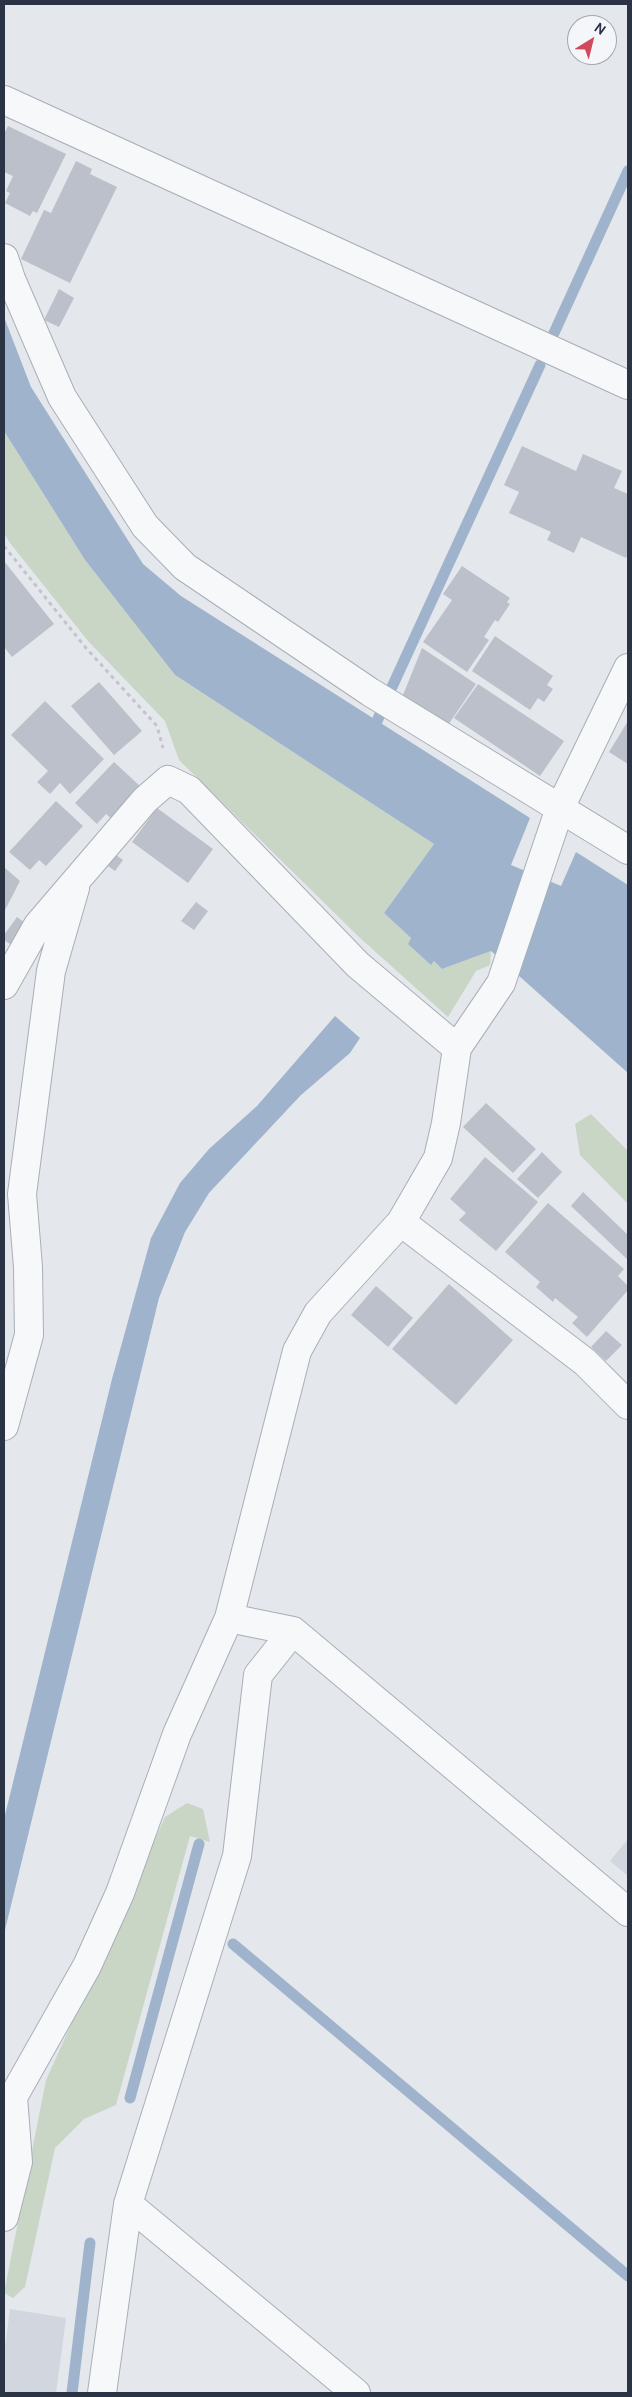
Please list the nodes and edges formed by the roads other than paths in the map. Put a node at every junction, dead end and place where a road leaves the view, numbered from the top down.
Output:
1 (4, 100) edge
2 (4, 258) edge
3 (628, 385) edge
4 (628, 668) edge
5 (560, 808) junction
6 (628, 850) edge
7 (77, 882) junction
8 (4, 985) edge
9 (457, 1048) junction
10 (401, 1222) junction
11 (628, 1405) edge
12 (4, 1426) edge
13 (229, 1618) junction
14 (294, 1631) junction
15 (628, 1912) edge
16 (9, 2100) edge
17 (128, 2204) junction
18 (4, 2217) edge
19 (102, 2393) edge
20 (356, 2393) edge

1 - 3 street
2 - 5 street
4 - 5 street
5 - 6 street
5 - 9 street
7 - 8 street
7 - 9 street
7 - 12 street
9 - 10 street
10 - 11 street
10 - 13 street
13 - 14 street
13 - 16 street
14 - 15 street
14 - 17 street
16 - 18 street
17 - 19 street
17 - 20 street

